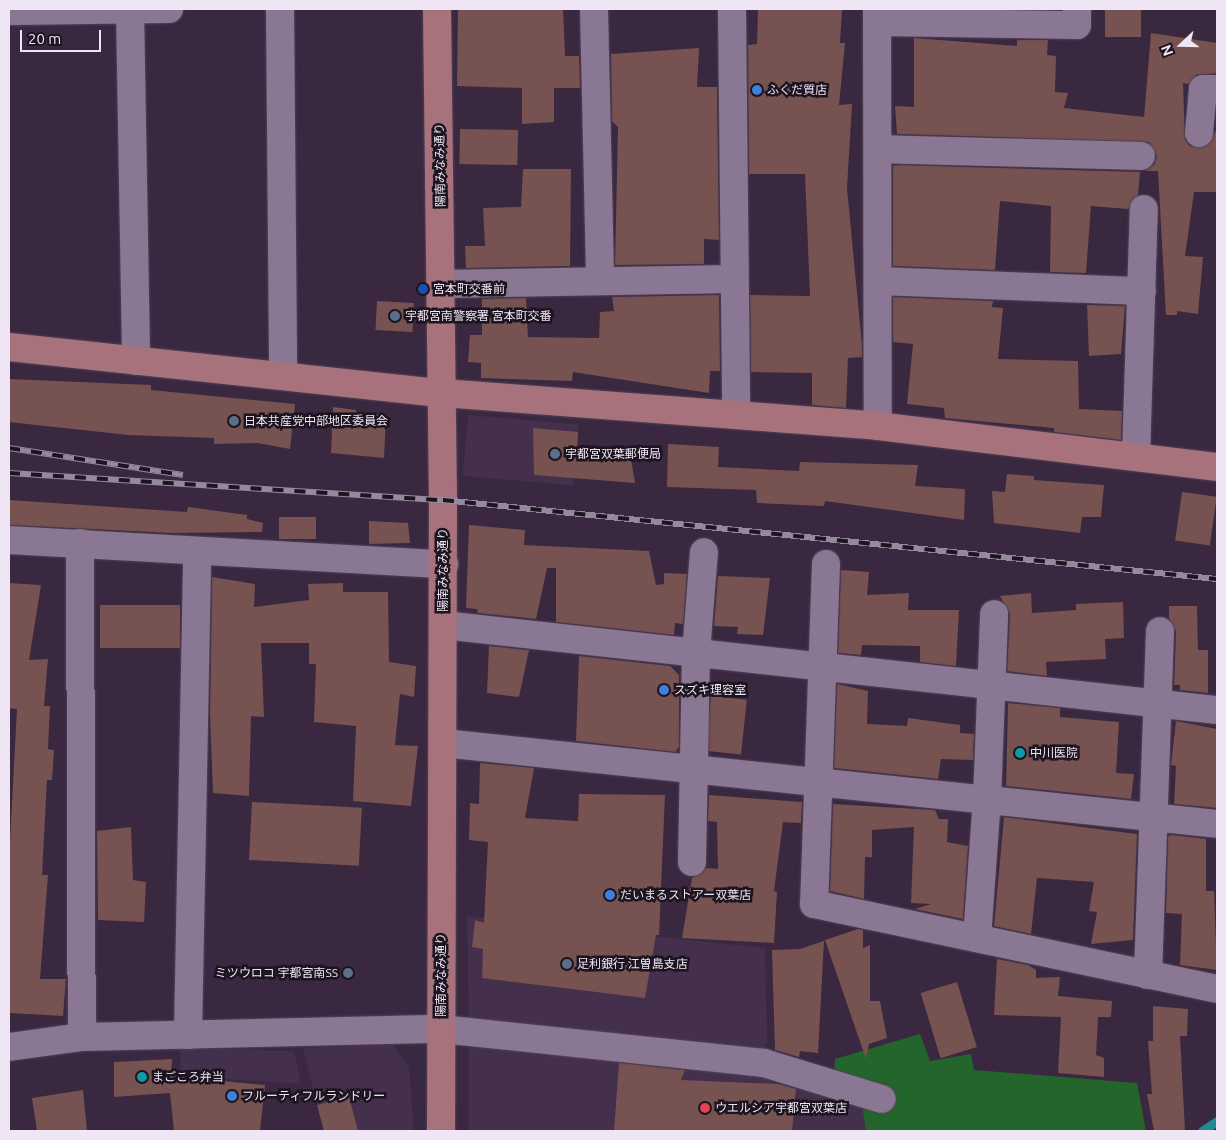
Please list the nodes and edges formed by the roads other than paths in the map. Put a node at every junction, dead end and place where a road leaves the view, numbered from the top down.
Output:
1 (130, 9) edge
2 (169, 9) edge
3 (280, 9) edge
4 (437, 9) edge
5 (594, 9) edge
6 (732, 9) edge
7 (1078, 9) edge
8 (9, 11) edge
9 (877, 16) edge
10 (1217, 89) edge
11 (1199, 132) dead end
12 (878, 149) junction
13 (1141, 156) dead end
14 (1144, 209) dead end
15 (734, 279) junction
16 (878, 281) junction
17 (600, 282) junction
18 (442, 284) junction
19 (1142, 291) junction
20 (9, 347) edge
21 (136, 360) junction
22 (283, 376) junction
23 (443, 394) junction
24 (736, 415) junction
25 (878, 426) junction
26 (1136, 457) junction
27 (1217, 467) edge
28 (9, 540) edge
29 (80, 543) junction
30 (197, 551) junction
31 (704, 552) dead end
32 (444, 564) junction
33 (826, 564) dead end
34 (994, 614) dead end
35 (443, 625) junction
36 (1160, 631) dead end
37 (696, 653) junction
38 (824, 667) junction
39 (991, 685) junction
40 (1156, 704) junction
41 (1217, 710) edge
42 (443, 743) junction
43 (692, 769) junction
44 (817, 782) junction
45 (987, 800) junction
46 (1154, 817) junction
47 (1217, 824) edge
48 (692, 862) dead end
49 (977, 938) junction
50 (1148, 974) junction
51 (1217, 989) edge
52 (441, 1029) junction
53 (188, 1035) junction
54 (82, 1037) junction
55 (9, 1047) edge
56 (882, 1099) dead end
57 (441, 1131) edge

1 - 2 street
1 - 8 street
1 - 21 street
3 - 22 street
4 - 18 street, 陽南みなみ通り
5 - 17 street
6 - 15 street
7 - 9 street
9 - 12 street
10 - 11 street
12 - 13 street
12 - 16 street
14 - 19 street
15 - 17 street
15 - 24 street
16 - 19 street
16 - 25 street
17 - 18 street
18 - 23 street, 陽南みなみ通り
19 - 26 street
20 - 21 street
21 - 22 street
22 - 23 street
23 - 24 street
23 - 32 street, 陽南みなみ通り
24 - 25 street
25 - 26 street
26 - 27 street
28 - 29 street
29 - 30 street
29 - 54 street
30 - 32 street
30 - 53 street
31 - 37 street
32 - 35 street, 陽南みなみ通り
33 - 38 street
34 - 39 street
35 - 37 street
35 - 42 street, 陽南みなみ通り
36 - 40 street
37 - 38 street
37 - 43 street
38 - 39 street
38 - 44 street
39 - 40 street
39 - 45 street
40 - 41 street
40 - 46 street
42 - 43 street
42 - 52 street, 陽南みなみ通り
43 - 44 street
43 - 48 street
44 - 45 street
44 - 49 street
45 - 46 street
45 - 49 street
46 - 47 street
46 - 50 street
49 - 50 street
50 - 51 street
52 - 53 street
52 - 56 street
52 - 57 street, 陽南みなみ通り
53 - 54 street
54 - 55 street

